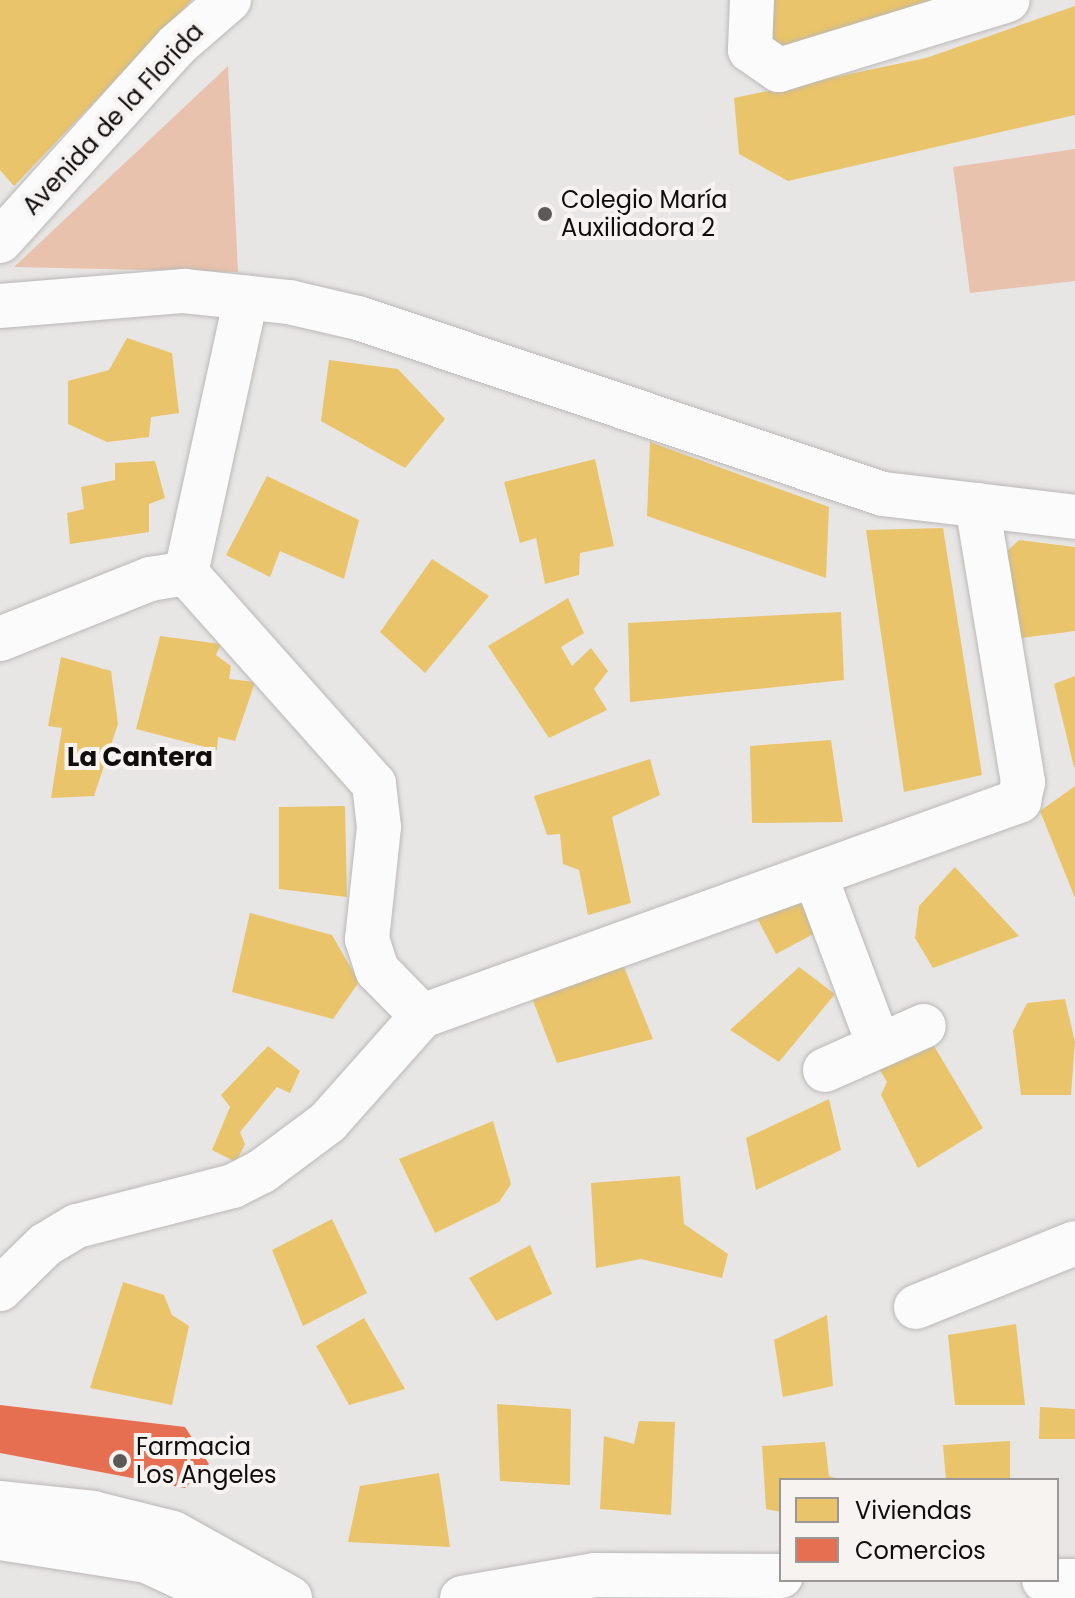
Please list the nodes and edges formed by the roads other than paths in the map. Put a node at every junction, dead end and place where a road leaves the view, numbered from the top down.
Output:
1 (229, 0) edge
2 (752, 0) edge
3 (1008, 0) edge
4 (5, 225) edge
5 (246, 297) junction
6 (0, 306) edge
7 (977, 505) junction
8 (1075, 517) edge
9 (186, 573) junction
10 (0, 639) edge
11 (816, 878) junction
12 (422, 1016) junction
13 (924, 1026) dead end
14 (879, 1046) junction
15 (825, 1070) dead end
16 (1075, 1243) edge
17 (0, 1289) edge
18 (916, 1307) dead end
19 (0, 1503) edge
20 (0, 1538) edge
21 (779, 1576) edge
22 (226, 1598) edge
23 (290, 1598) edge
24 (462, 1598) edge

1 - 4 street, Avenida de la Florida
2 - 3 street
5 - 6 street
5 - 7 street
5 - 9 street
7 - 8 street
7 - 11 street
9 - 10 street
9 - 12 street
11 - 12 street
11 - 14 street
12 - 17 street
13 - 14 street
14 - 15 street
16 - 18 street
19 - 23 street
20 - 22 street
21 - 24 street

